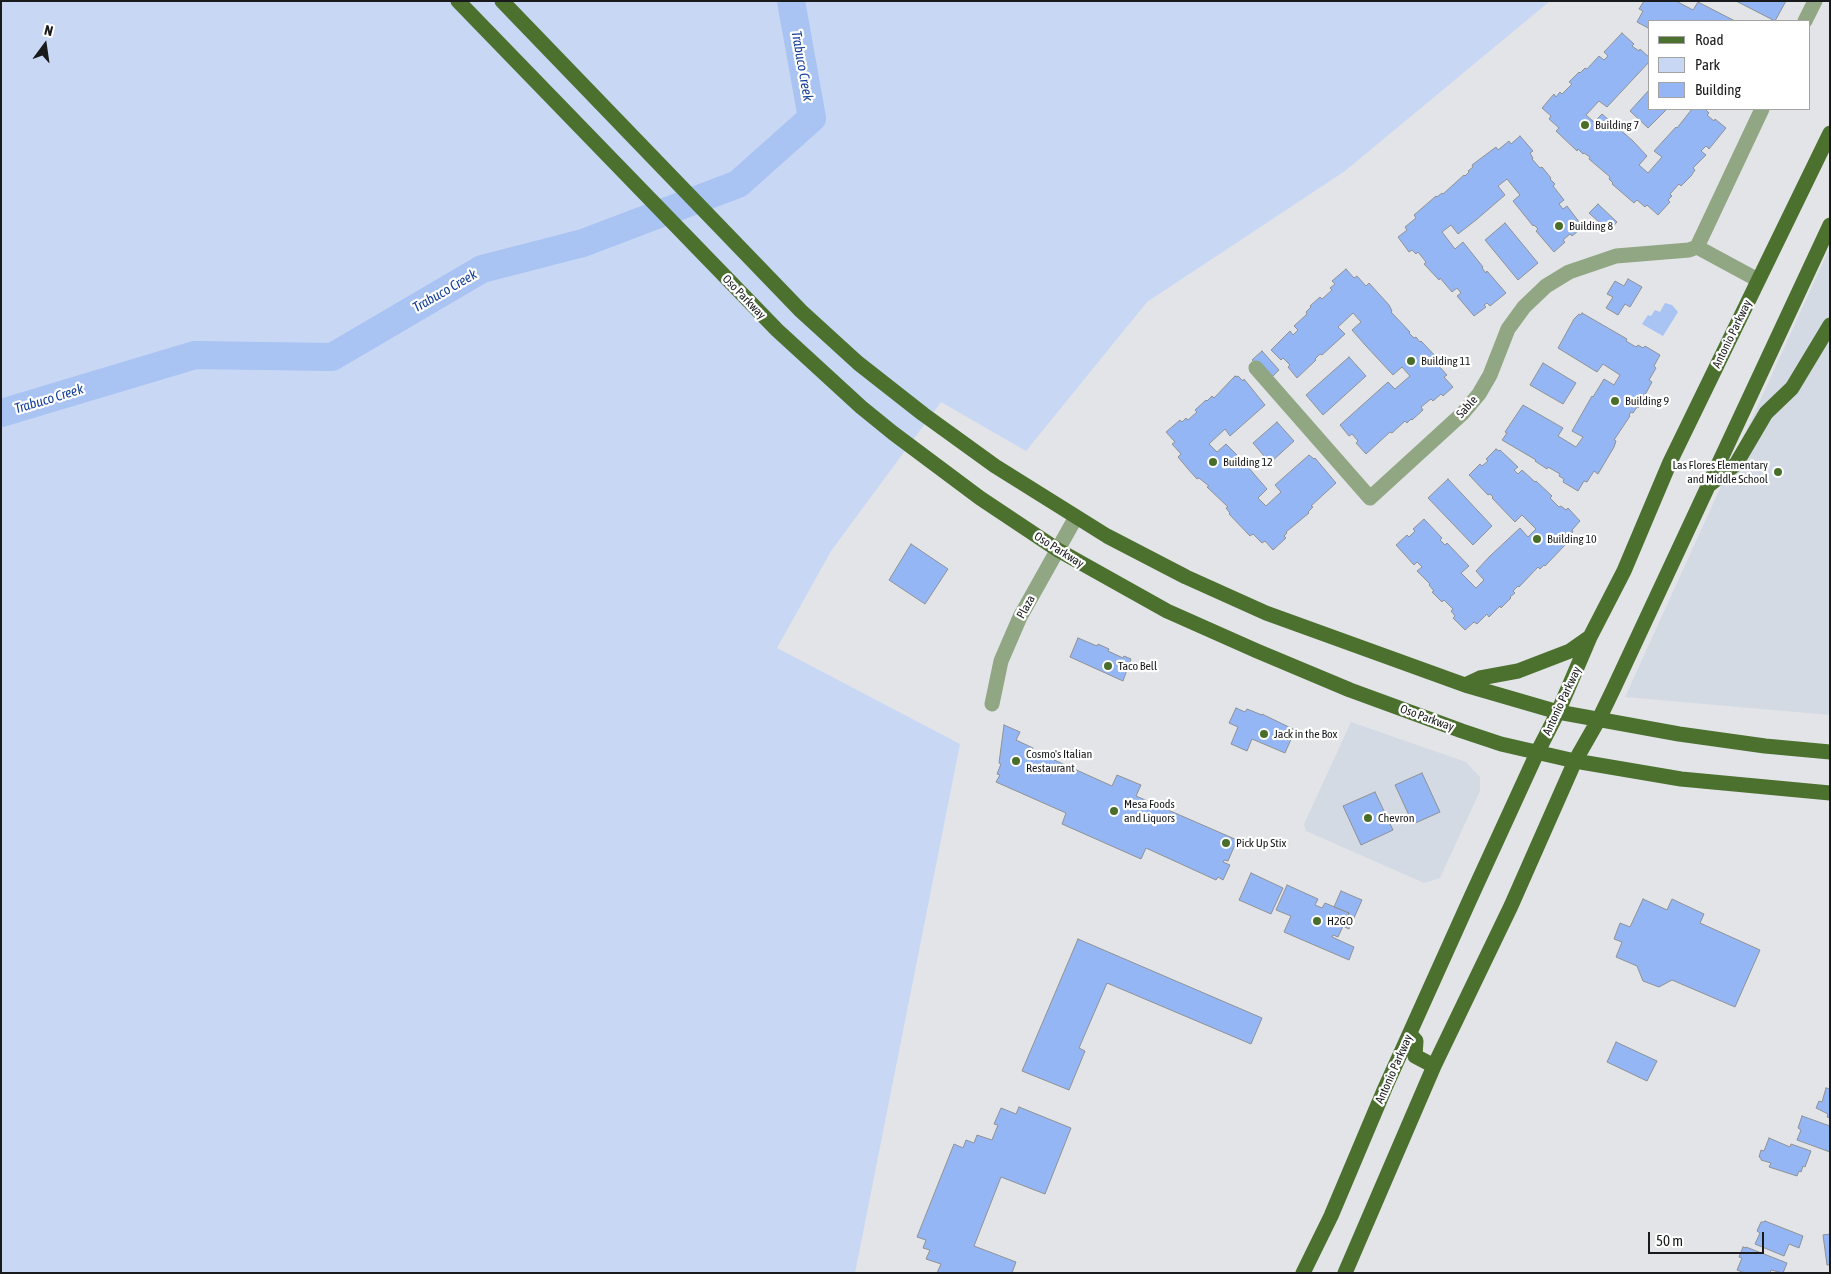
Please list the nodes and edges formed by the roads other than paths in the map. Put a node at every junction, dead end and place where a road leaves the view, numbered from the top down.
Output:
1 (458, 1) edge
2 (502, 1) edge
3 (1815, 1) edge
4 (1806, 20) edge
5 (1762, 110) edge
6 (1830, 133) edge
7 (1830, 225) edge
8 (1697, 247) junction
9 (1758, 280) junction
10 (1830, 325) edge
11 (1256, 368) dead end
12 (1706, 488) junction
13 (1076, 517) junction
14 (1058, 550) junction
15 (1590, 637) junction
16 (1465, 685) junction
17 (992, 704) dead end
18 (1558, 712) junction
19 (1598, 719) junction
20 (1830, 752) edge
21 (1537, 753) junction
22 (1575, 761) junction
23 (1830, 793) edge
24 (1410, 1034) junction
25 (1434, 1066) junction
26 (1303, 1273) edge
27 (1345, 1273) edge

1 - 14 main road, Oso Parkway
2 - 13 main road
3 - 4 street
5 - 8 street
6 - 9 main road, Antonio Parkway
7 - 12 main road
8 - 9 street
8 - 11 street, Sable
9 - 15 main road, Antonio Parkway
10 - 12 main road
12 - 19 main road
13 - 14 street, Plaza
13 - 16 main road
14 - 17 street, Plaza
14 - 21 main road, Oso Parkway
15 - 16 main road
15 - 18 main road, Antonio Parkway
16 - 18 main road
18 - 19 main road
18 - 21 main road, Antonio Parkway
19 - 20 main road
19 - 22 main road
21 - 22 main road, Oso Parkway
21 - 24 main road, Antonio Parkway
22 - 23 main road, Oso Parkway
22 - 25 main road
24 - 25 main road
24 - 26 main road, Antonio Parkway
25 - 27 main road

